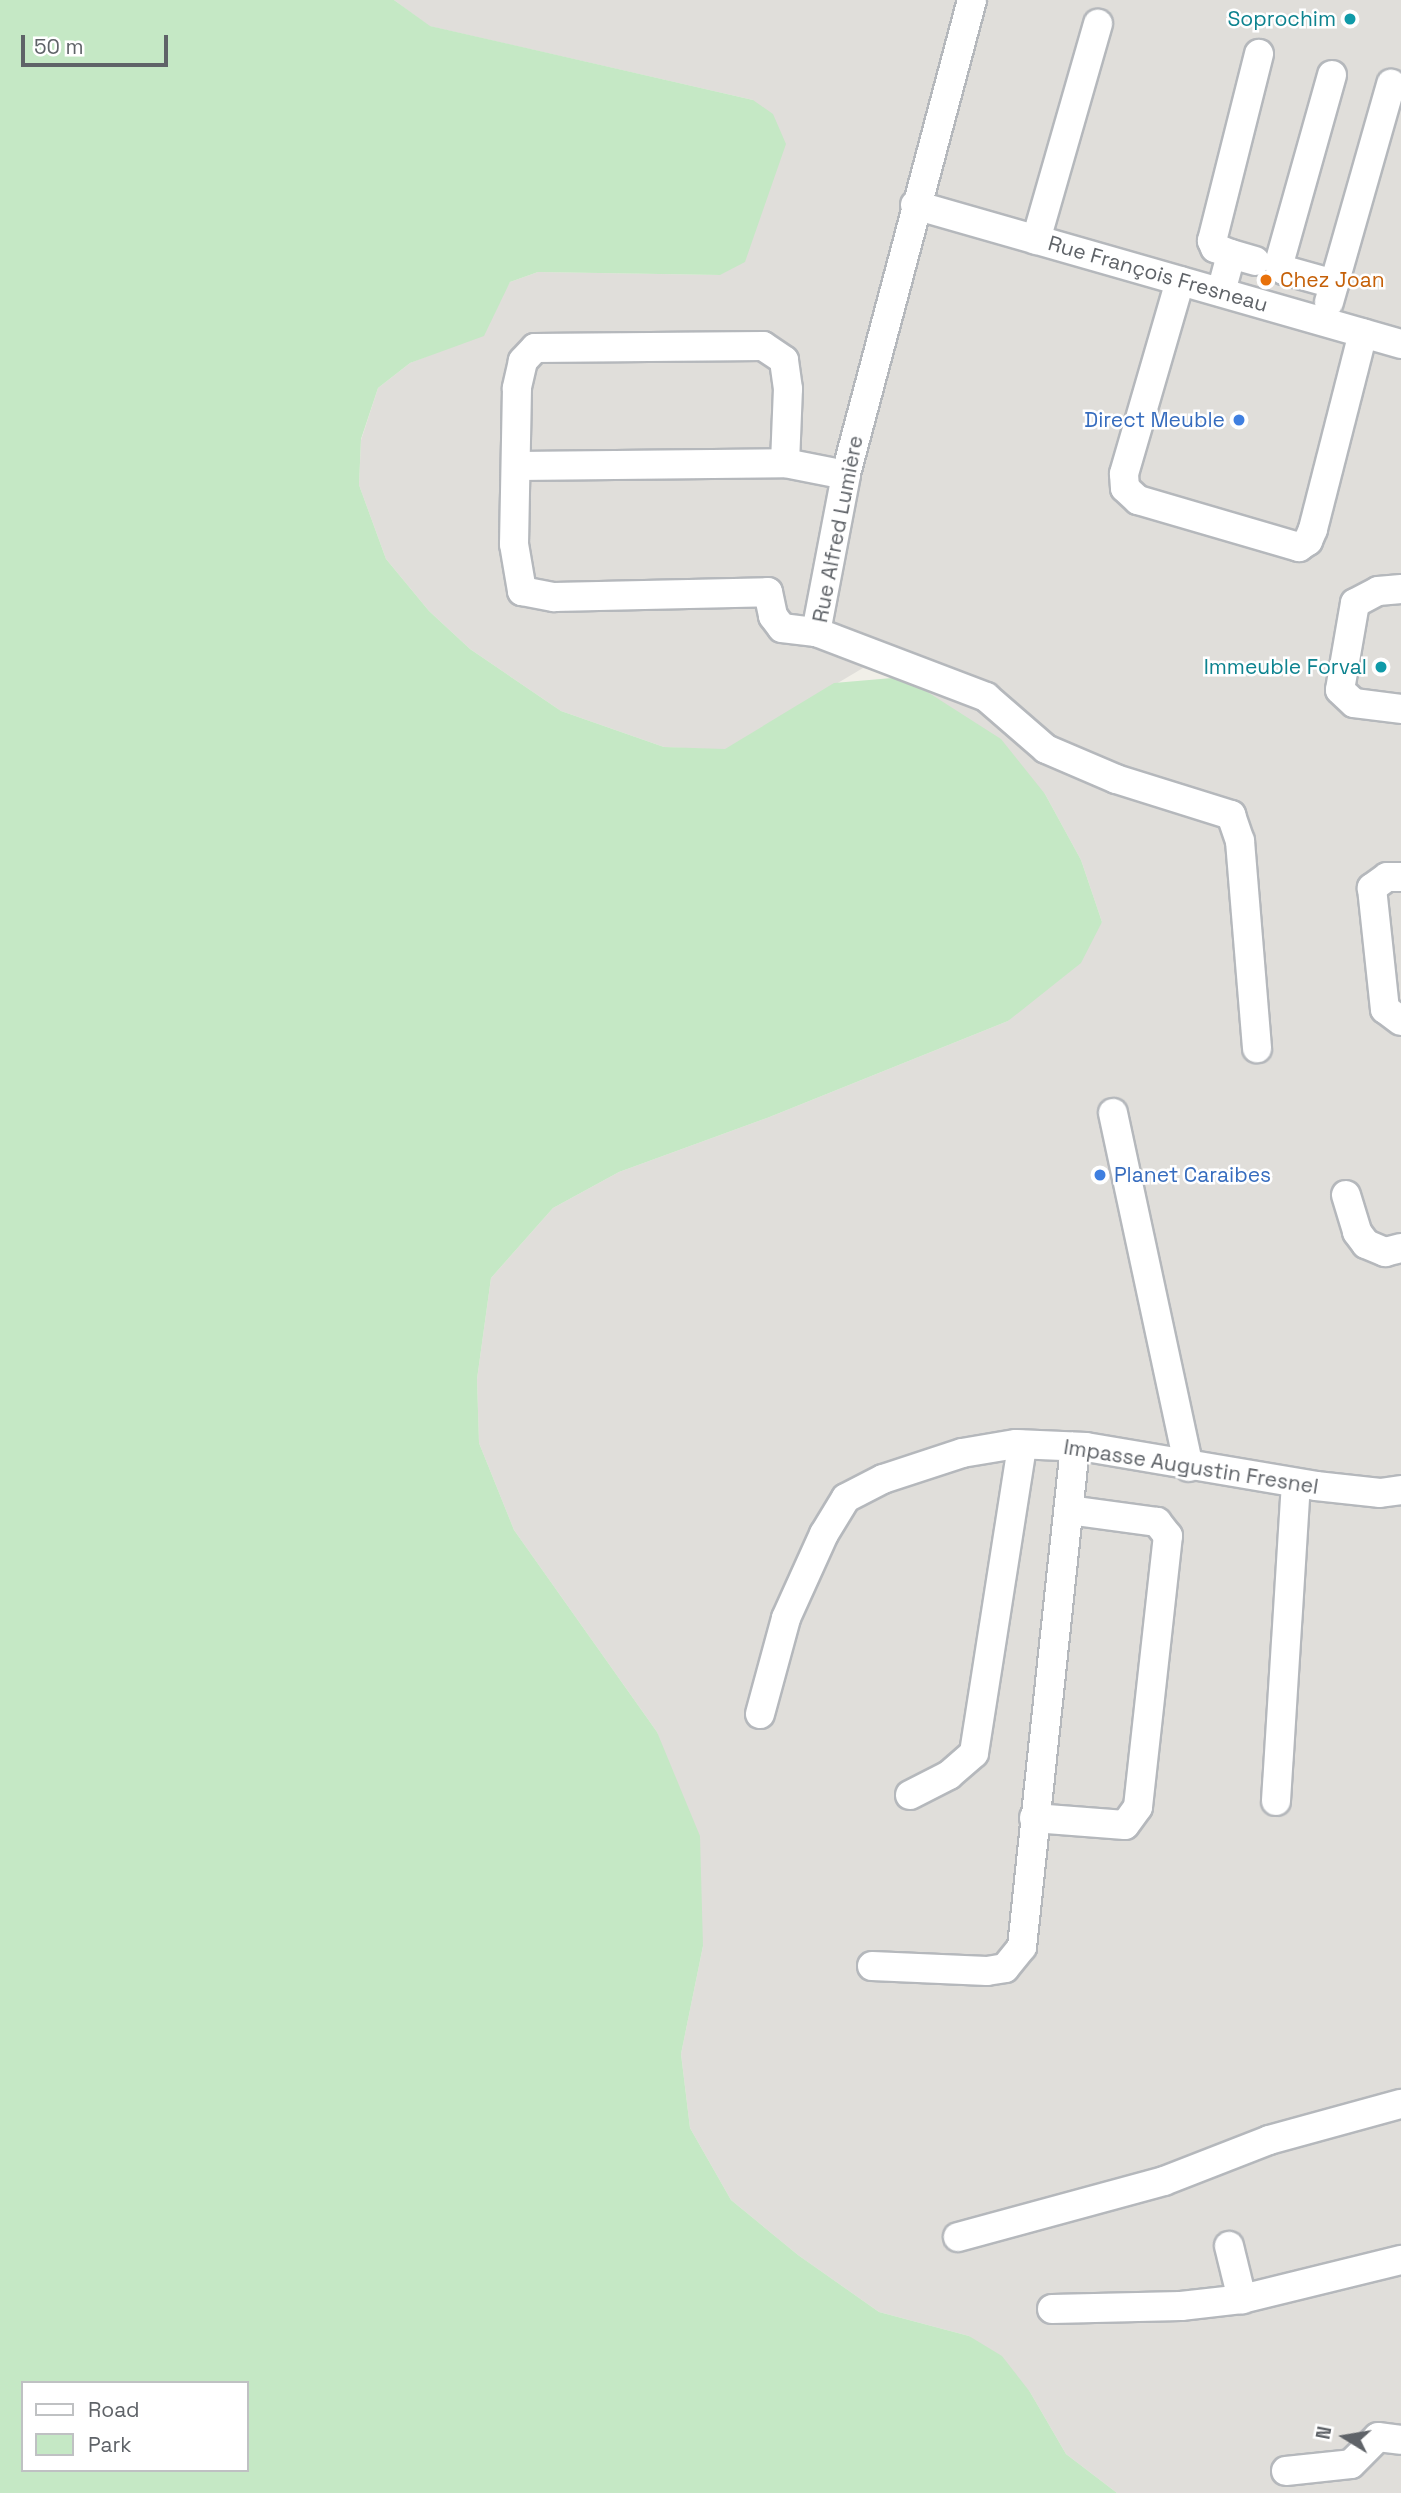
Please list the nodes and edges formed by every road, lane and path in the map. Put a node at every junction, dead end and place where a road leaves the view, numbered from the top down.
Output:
1 (972, 0) edge
2 (1098, 24) dead end
3 (1259, 54) dead end
4 (1332, 75) dead end
5 (1391, 85) dead end
6 (915, 205) junction
7 (1036, 240) junction
8 (1180, 281) junction
9 (1334, 284) junction
10 (1221, 292) junction
11 (1323, 322) junction
12 (1363, 333) junction
13 (1401, 344) edge
14 (785, 463) junction
15 (518, 466) junction
16 (846, 475) junction
17 (1401, 589) edge
18 (816, 632) junction
19 (1401, 709) edge
20 (1401, 877) edge
21 (1401, 1021) edge
22 (1257, 1048) dead end
23 (1112, 1113) dead end
24 (1346, 1195) dead end
25 (1401, 1248) edge
26 (1022, 1445) junction
27 (1075, 1447) junction
28 (1188, 1467) junction
29 (1296, 1483) junction
30 (1401, 1490) edge
31 (1069, 1510) junction
32 (760, 1714) dead end
33 (910, 1795) dead end
34 (1276, 1801) dead end
35 (1034, 1818) junction
36 (872, 1966) dead end
37 (1401, 2104) edge
38 (958, 2237) dead end
39 (1229, 2246) dead end
40 (1401, 2260) edge
41 (1241, 2299) junction
42 (1052, 2309) dead end
43 (1401, 2440) edge
44 (1286, 2471) dead end

1 - 6 street, Rue Alfred Lumière
2 - 7 street
3 - 10 street
4 - 9 street
5 - 9 street
6 - 7 street, Rue François Fresneau
6 - 16 street, Rue Alfred Lumière
7 - 8 street, Rue François Fresneau
8 - 10 street, Rue François Fresneau
8 - 12 street
9 - 11 street
10 - 11 street, Rue François Fresneau
11 - 12 street, Rue François Fresneau
12 - 13 street, Rue François Fresneau
14 - 15 street
14 - 15 street
14 - 16 street
15 - 18 street
16 - 18 street, Rue Alfred Lumière
17 - 19 street
18 - 22 street, Rue Alfred Lumière
20 - 21 street
23 - 28 street
24 - 25 street
26 - 27 street, Impasse Augustin Fresnel
26 - 32 street, Impasse Augustin Fresnel
26 - 33 street
27 - 28 street, Impasse Augustin Fresnel
27 - 31 street
28 - 29 street, Impasse Augustin Fresnel
29 - 30 street, Impasse Augustin Fresnel
29 - 34 street
31 - 35 street
31 - 35 street
35 - 36 street
37 - 38 street
39 - 41 street
40 - 41 street
41 - 42 street
43 - 44 street

